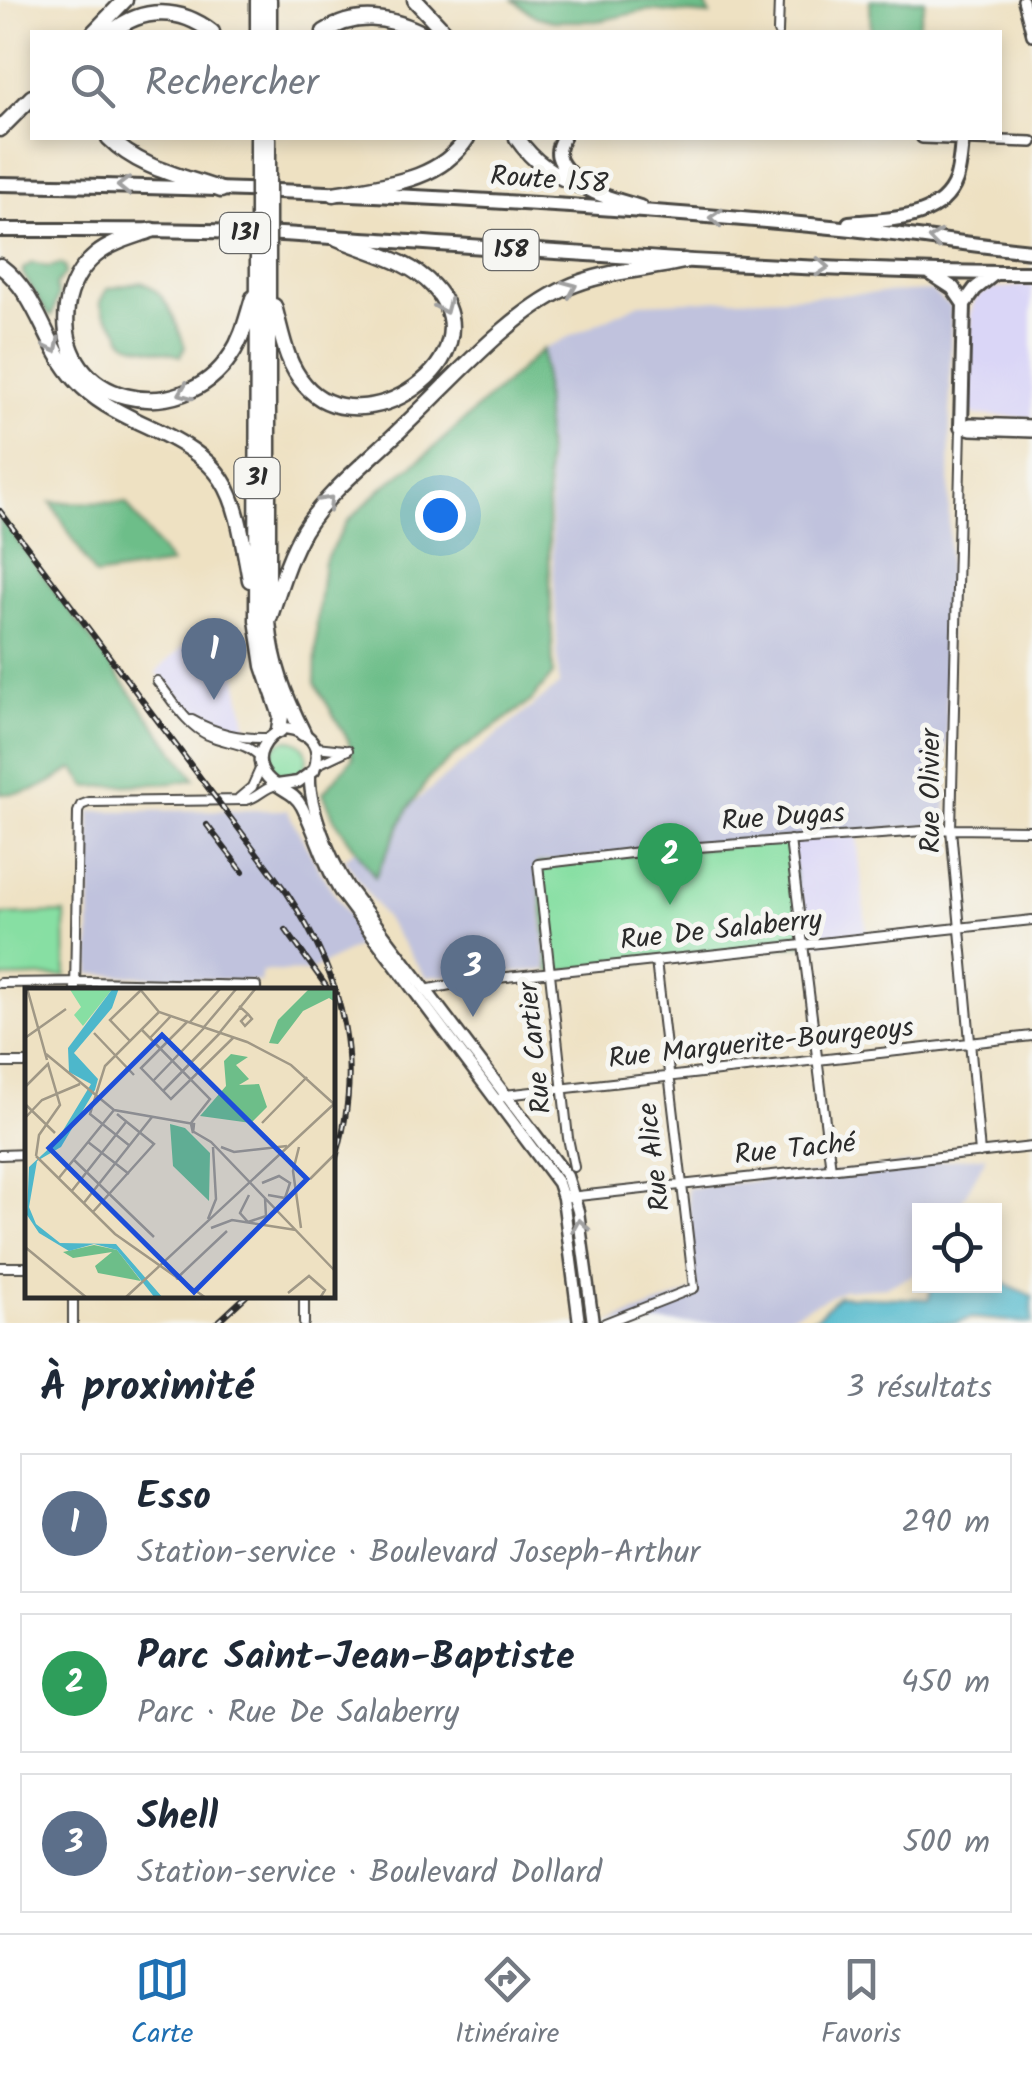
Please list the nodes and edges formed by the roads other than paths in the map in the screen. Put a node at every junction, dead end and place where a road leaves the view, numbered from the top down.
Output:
1 (125, 0) edge
2 (258, 0) edge
3 (269, 0) edge
4 (415, 0) edge
5 (779, 0) edge
6 (1023, 0) edge
7 (96, 30) edge
8 (115, 30) edge
9 (209, 30) edge
10 (258, 30) edge
11 (269, 30) edge
12 (328, 30) edge
13 (415, 30) edge
14 (442, 30) edge
15 (778, 30) edge
16 (1032, 36) edge
17 (30, 99) edge
18 (0, 130) edge
19 (111, 140) edge
20 (258, 140) edge
21 (268, 140) edge
22 (465, 140) edge
23 (518, 140) edge
24 (562, 140) edge
25 (962, 140) edge
26 (985, 140) edge
27 (1032, 142) edge
28 (263, 177) junction
29 (0, 184) edge
30 (581, 186) junction
31 (221, 190) junction
32 (334, 194) junction
33 (662, 214) junction
34 (822, 226) junction
35 (0, 230) edge
36 (152, 230) junction
37 (337, 238) junction
38 (1032, 252) edge
39 (684, 261) junction
40 (0, 266) edge
41 (928, 272) junction
42 (995, 273) junction
43 (1032, 273) edge
44 (263, 285) junction
45 (964, 304) junction
46 (961, 427) junction
47 (1032, 428) edge
48 (262, 621) junction
49 (157, 680) dead end
50 (184, 714) junction
51 (304, 732) junction
52 (274, 734) junction
53 (316, 746) junction
54 (261, 762) junction
55 (313, 769) junction
56 (277, 785) junction
57 (234, 800) junction
58 (951, 829) junction
59 (1032, 830) edge
60 (790, 840) junction
61 (538, 864) joint
62 (1032, 920) edge
63 (960, 928) junction
64 (803, 945) junction
65 (656, 961) junction
66 (550, 972) junction
67 (0, 983) edge
68 (76, 986) edge
69 (256, 988) edge
70 (421, 992) junction
71 (1032, 1036) edge
72 (970, 1043) junction
73 (817, 1060) junction
74 (669, 1077) junction
75 (563, 1089) junction
76 (501, 1098) junction
77 (1032, 1147) edge
78 (980, 1153) junction
79 (574, 1167) dead end
80 (831, 1169) junction
81 (681, 1184) junction
82 (569, 1197) junction
83 (74, 1298) edge
84 (73, 1323) edge
85 (579, 1323) edge
86 (593, 1323) edge
87 (606, 1323) edge

1 - 7 highway
2 - 10 highway
3 - 11 highway
4 - 14 highway
5 - 15 street
6 - 16 street
8 - 9 highway
12 - 13 highway
17 - 18 highway
19 - 31 highway
20 - 28 highway, 31
21 - 28 highway, 31
22 - 32 highway
23 - 30 highway
24 - 30 highway
25 - 34 highway
26 - 27 street
28 - 44 highway, 31, bridge
31 -> 29 highway, Route 158 / 158
30 - 33 highway
31 - 32 highway, Route 158 / 158
32 - 33 highway, Route 158 / 158
34 -> 33 highway, Route 158 / 158
38 -> 34 highway, Route 158 / 158
35 - 36 highway, 131
36 - 37 highway, 131
44 -> 36 highway
37 - 39 highway, 158
37 -> 44 highway
39 -> 41 highway, 158
48 -> 39 highway
40 -> 48 highway
41 - 42 highway, 158
41 - 45 highway
42 - 43 highway, 158
42 - 45 highway
44 - 48 highway, 31
45 - 46 highway
46 - 47 street
46 - 58 street, Rue Olivier
48 - 51 highway, 31
48 - 52 highway, 31
49 - 50 street
50 - 52 street
50 - 54 street
51 - 52 main road
51 - 53 main road
52 - 54 main road
53 - 55 main road
53 - 55 street
54 - 56 main road
54 - 57 street
55 - 56 main road
55 - 70 main road
56 - 57 street
56 - 70 main road
57 - 68 street
58 - 59 street, Rue Dugas
58 - 60 street, Rue Dugas
58 - 63 street, Rue Olivier
60 - 61 street, Rue Dugas
60 - 64 street
61 - 66 street, Rue Cartier
62 - 63 street, Rue De Salaberry
63 - 64 street, Rue De Salaberry
63 - 72 street, Rue Olivier
64 - 65 street, Rue De Salaberry
64 - 73 street
65 - 66 street, Rue De Salaberry
65 - 74 street, Rue Alice
66 - 70 street, Rue De Salaberry
66 - 75 street, Rue Cartier
67 - 68 street
68 - 69 street
70 - 76 main road
71 - 72 street, Rue Marguerite-Bourgeoys
72 - 73 street, Rue Marguerite-Bourgeoys
72 - 78 street, Rue Olivier
73 - 74 street, Rue Marguerite-Bourgeoys
73 - 80 street
74 - 75 street, Rue Marguerite-Bourgeoys
74 - 81 street, Rue Alice
75 - 76 street, Rue Marguerite-Bourgeoys
75 - 79 street, Rue Cartier
76 - 82 main road
77 - 78 street, Rue Taché
78 - 80 street, Rue Taché
80 - 81 street, Rue Taché
81 - 82 street, Rue Taché
81 - 87 street, Rue Alice
82 - 85 main road
86 -> 82 main road
83 - 84 street

